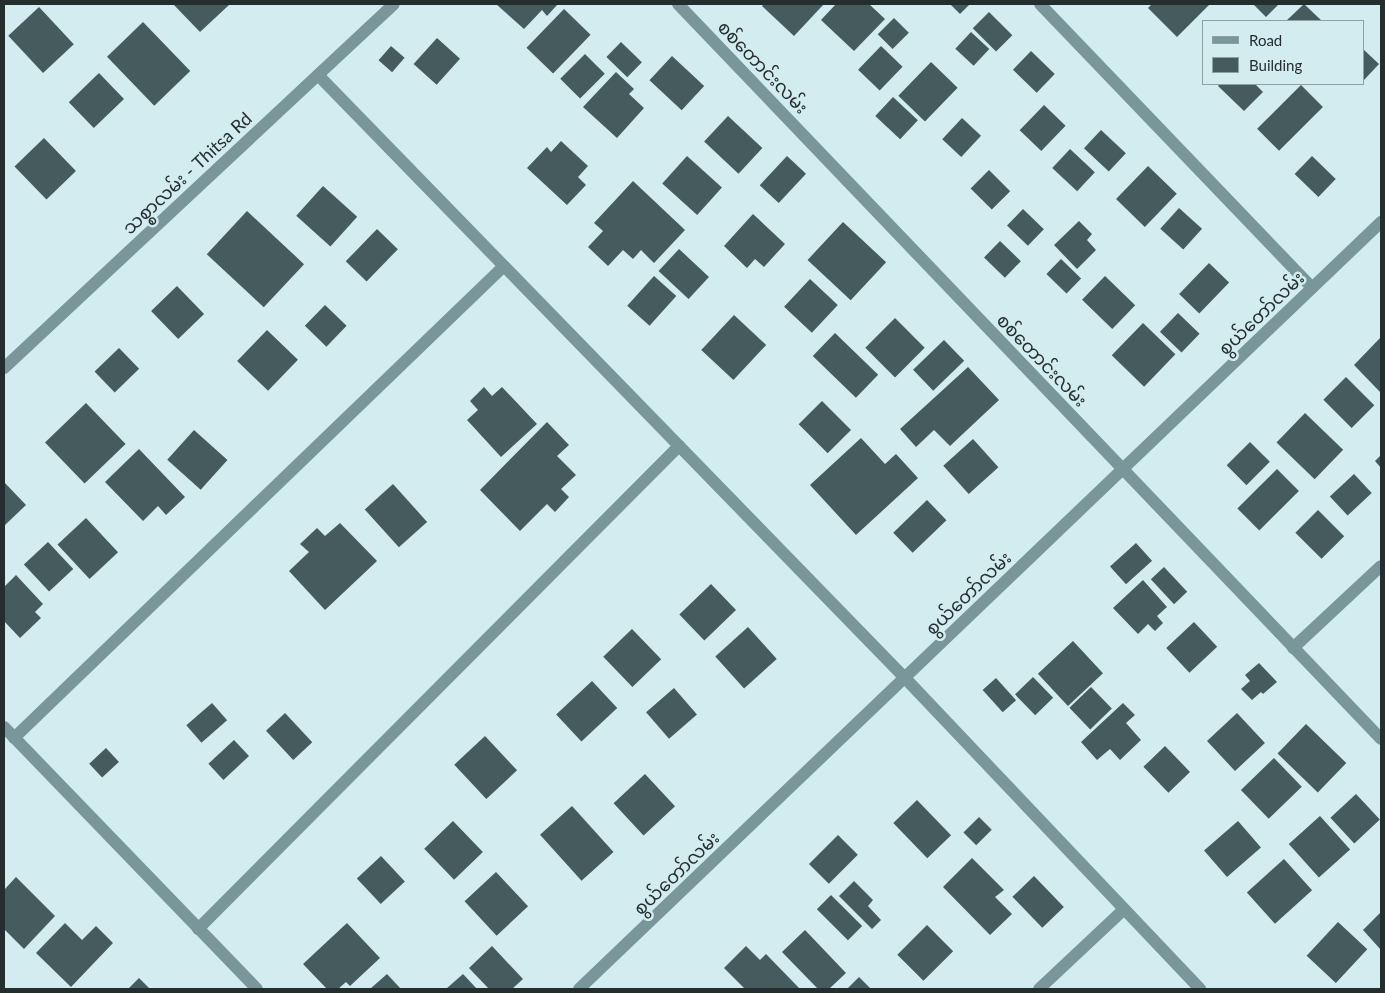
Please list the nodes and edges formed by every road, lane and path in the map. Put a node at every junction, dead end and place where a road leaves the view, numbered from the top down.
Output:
1 (394, 4) edge
2 (678, 4) edge
3 (1040, 4) edge
4 (318, 75) junction
5 (1381, 222) edge
6 (504, 266) junction
7 (1312, 288) junction
8 (4, 368) edge
9 (679, 446) junction
10 (1122, 470) junction
11 (1381, 566) edge
12 (1293, 648) junction
13 (904, 678) junction
14 (4, 727) edge
15 (14, 738) junction
16 (1381, 739) edge
17 (1123, 910) junction
18 (198, 928) junction
19 (257, 989) edge
20 (579, 989) edge
21 (1039, 989) edge
22 (1200, 989) edge

1 - 4 street, သစ္စာလမ်း - Thitsa Rd
2 - 10 street, စစ်တောင်းလမ်း
3 - 7 street
4 - 6 street
4 - 8 street, သစ္စာလမ်း - Thitsa Rd
5 - 7 street, စွယ်တော်လမ်း
6 - 9 street
6 - 15 street
7 - 10 street, စွယ်တော်လမ်း
9 - 13 street
9 - 18 street
10 - 12 street, စစ်တောင်းလမ်း
10 - 13 street, စွယ်တော်လမ်း
11 - 12 street
12 - 16 street, စစ်တောင်းလမ်း
13 - 17 street
13 - 20 street, စွယ်တော်လမ်း
14 - 15 street
15 - 18 street
17 - 21 street
17 - 22 street
18 - 19 street

